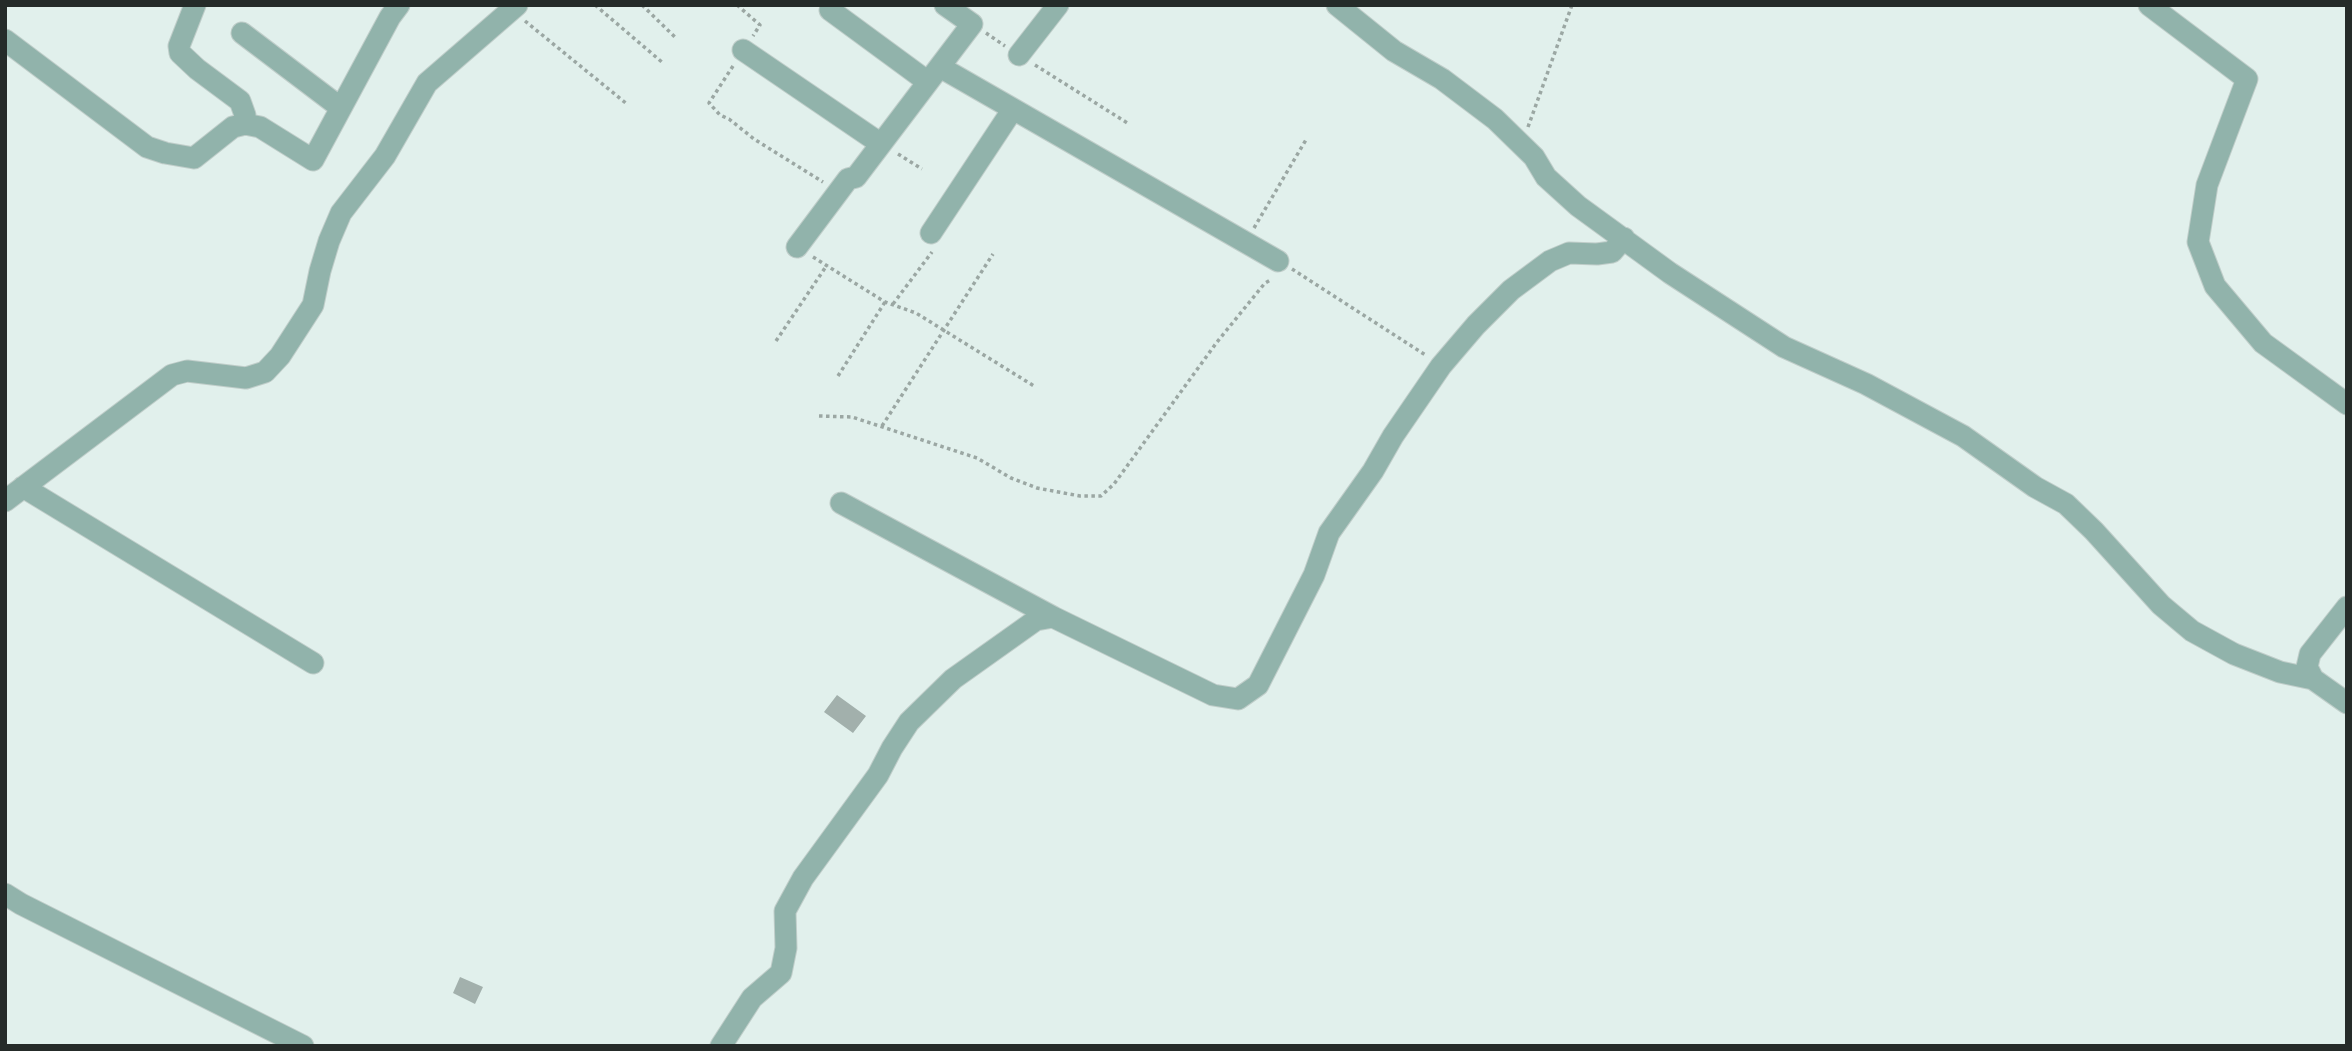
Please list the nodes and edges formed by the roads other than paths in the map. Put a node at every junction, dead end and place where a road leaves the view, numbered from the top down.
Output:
1 (195, 5) edge
2 (399, 5) edge
3 (946, 5) edge
4 (1058, 5) edge
5 (1336, 5) edge
6 (2149, 5) edge
7 (514, 8) edge
8 (830, 10) dead end
9 (242, 33) dead end
10 (5, 40) edge
11 (743, 50) dead end
12 (1019, 55) road end
13 (934, 74) junction
14 (341, 108) junction
15 (1013, 108) junction
16 (245, 124) junction
17 (881, 144) junction
18 (931, 233) road end
19 (1624, 238) junction
20 (797, 247) road end
21 (1285, 269) road end
22 (2347, 404) edge
23 (23, 487) junction
24 (5, 501) edge
25 (841, 503) dead end
26 (2347, 607) edge
27 (1053, 617) junction
28 (313, 663) dead end
29 (2312, 679) junction
30 (2347, 703) edge
31 (5, 894) edge
32 (303, 1046) edge
33 (720, 1046) edge

1 - 16 street
2 - 14 street
3 - 13 street
4 - 12 street
5 - 19 street
6 - 22 street
7 - 23 street
8 - 13 street
9 - 14 street
10 - 16 street
11 - 17 street
13 - 15 street
13 - 17 street
14 - 16 street
15 - 18 street
15 - 21 street
17 - 20 street
19 - 27 street
19 - 29 street
23 - 24 street
23 - 28 street
25 - 27 street
26 - 29 street
27 - 33 street
29 - 30 street
31 - 32 street

